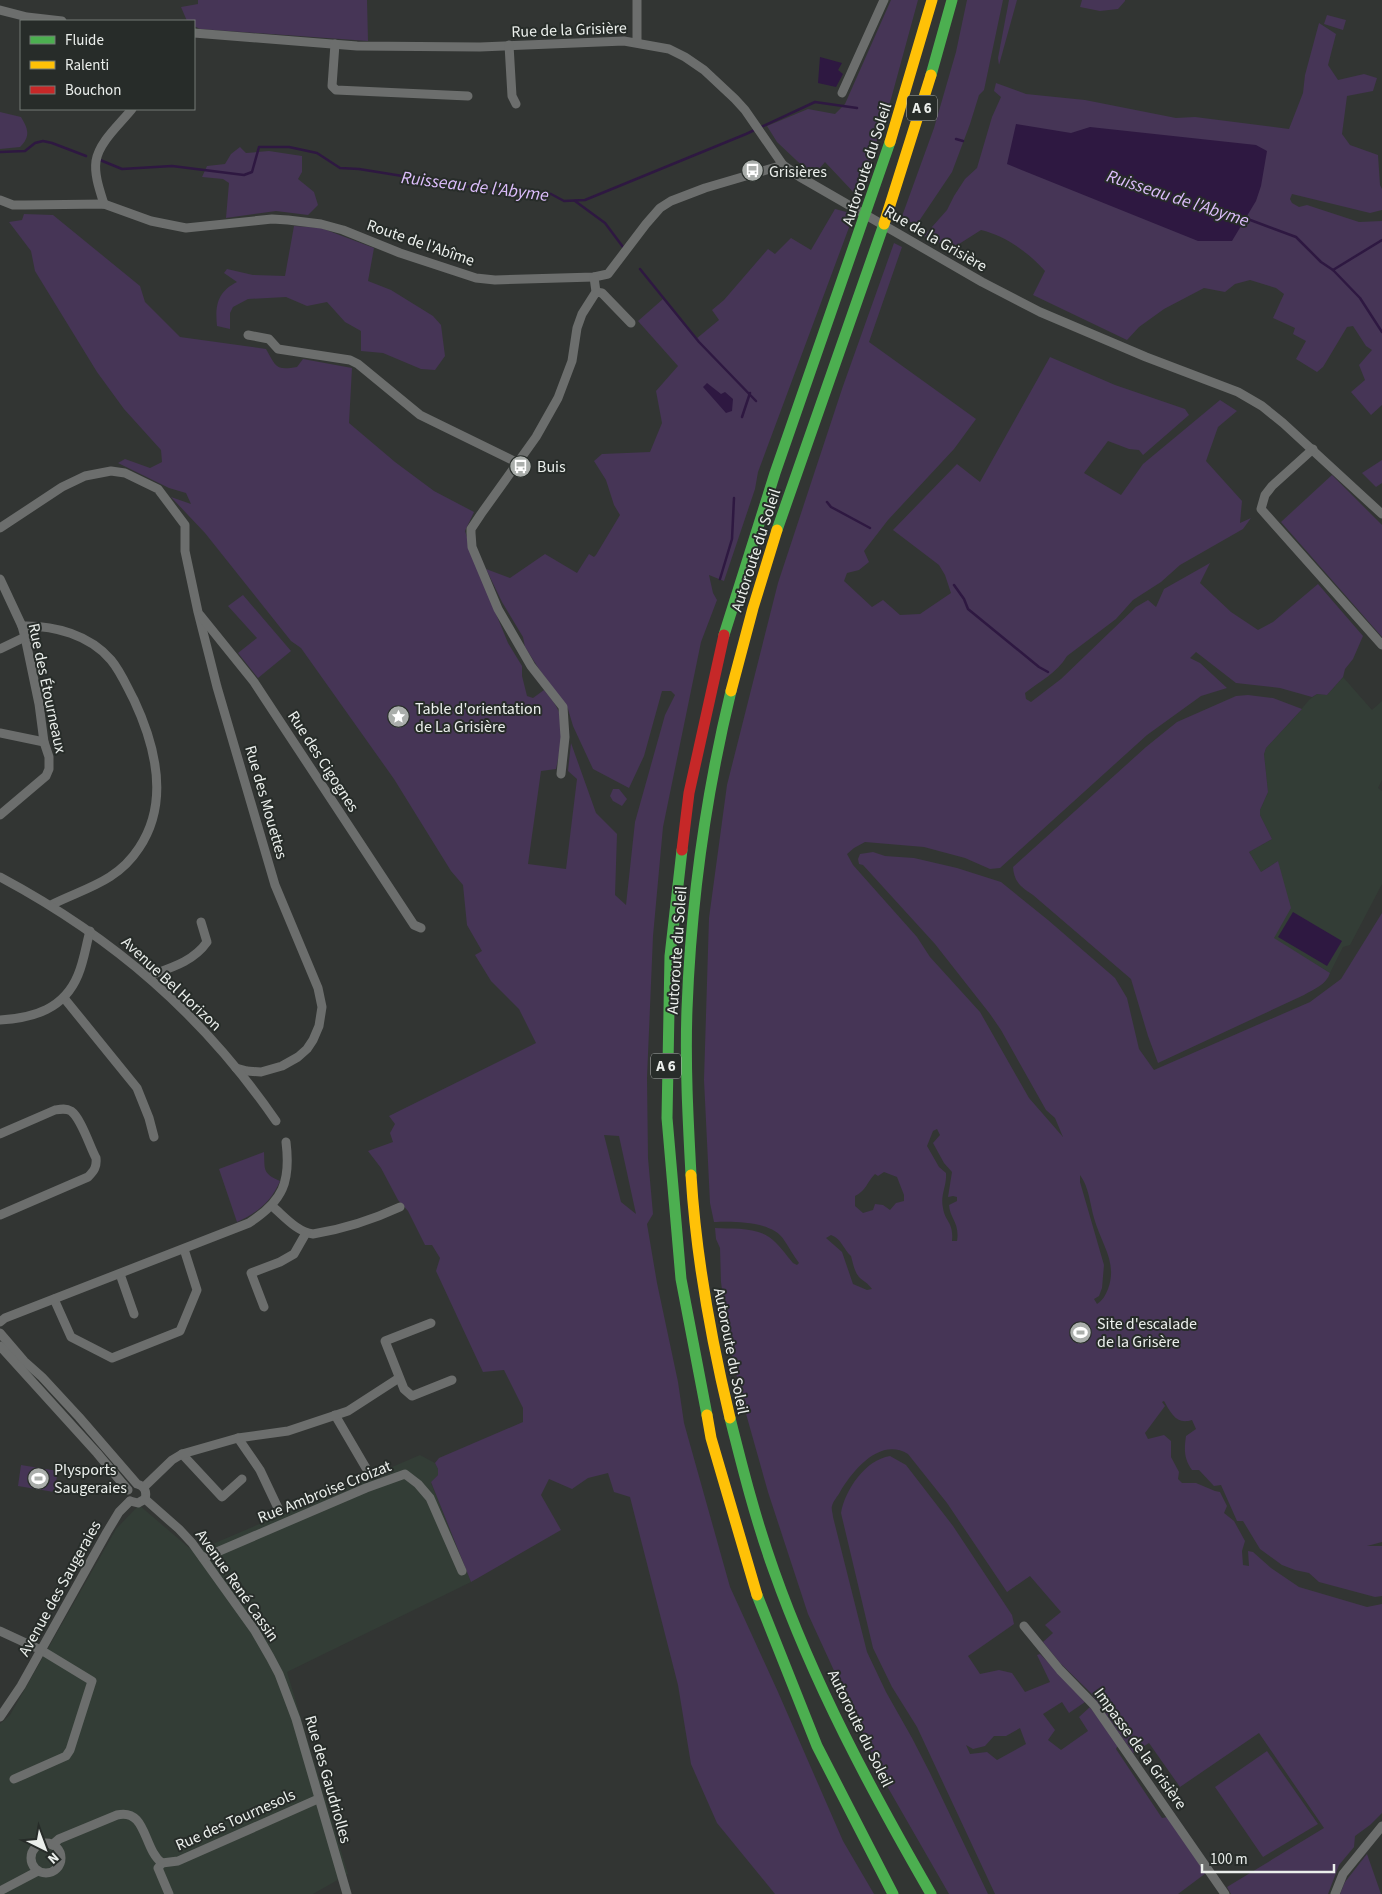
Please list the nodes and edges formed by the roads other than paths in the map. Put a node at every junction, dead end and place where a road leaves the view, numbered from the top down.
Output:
1 (637, 0) edge
2 (884, 0) edge
3 (932, 0) edge
4 (952, 0) edge
5 (2, 9) edge
6 (53, 20) edge
7 (195, 33) edge
8 (637, 42) junction
9 (335, 44) junction
10 (508, 46) junction
11 (842, 93) dead end
12 (468, 96) dead end
13 (516, 104) dead end
14 (131, 110) edge
15 (783, 165) junction
16 (0, 200) edge
17 (104, 204) junction
18 (594, 277) junction
19 (596, 292) junction
20 (631, 323) dead end
21 (248, 335) dead end
22 (1313, 449) junction
23 (518, 463) junction
24 (1382, 514) edge
25 (0, 528) edge
26 (0, 579) edge
27 (198, 612) junction
28 (22, 626) junction
29 (25, 637) junction
30 (1382, 645) edge
31 (0, 649) edge
32 (0, 732) edge
33 (44, 742) junction
34 (561, 774) dead end
35 (0, 814) edge
36 (2, 881) edge
37 (52, 905) junction
38 (201, 922) dead end
39 (421, 928) dead end
40 (90, 931) junction
41 (148, 976) junction
42 (64, 998) junction
43 (0, 1020) edge
44 (236, 1068) junction
45 (276, 1121) dead end
46 (0, 1134) edge
47 (154, 1137) dead end
48 (286, 1142) dead end
49 (272, 1206) junction
50 (400, 1206) dead end
51 (0, 1215) edge
52 (306, 1233) junction
53 (184, 1249) junction
54 (120, 1274) junction
55 (54, 1299) junction
56 (264, 1306) dead end
57 (134, 1314) dead end
58 (0, 1322) edge
59 (431, 1323) dead end
60 (0, 1333) edge
61 (0, 1346) edge
62 (399, 1378) junction
63 (452, 1380) dead end
64 (335, 1415) junction
65 (238, 1438) junction
66 (182, 1454) junction
67 (366, 1468) dead end
68 (242, 1479) dead end
69 (140, 1486) junction
70 (128, 1490) junction
71 (145, 1499) junction
72 (130, 1501) junction
73 (278, 1508) dead end
74 (203, 1558) junction
75 (462, 1571) dead end
76 (1024, 1626) dead end
77 (1, 1634) edge
78 (41, 1650) junction
79 (279, 1674) joint
80 (0, 1717) edge
81 (14, 1780) dead end
82 (318, 1799) junction
83 (1382, 1826) edge
84 (52, 1845) junction
85 (162, 1863) junction
86 (38, 1871) junction
87 (0, 1891) edge
88 (169, 1894) edge
89 (347, 1894) edge
90 (893, 1894) edge
91 (931, 1894) edge
92 (1226, 1894) edge
93 (1335, 1894) edge

1 - 8 street
2 - 11 street
3 - 90 highway, Autoroute du Soleil / A 6
4 - 91 highway, Autoroute du Soleil / A 6
5 - 6 street
7 - 9 street, Rue de la Grisière
8 - 10 street, Rue de la Grisière
8 - 15 street, Rue de la Grisière
9 - 10 street, Rue de la Grisière
9 - 12 street
10 - 13 street
14 - 17 street
15 - 18 street, Route de l'Abîme
15 - 22 street, Rue de la Grisière
16 - 17 street
17 - 18 street, Route de l'Abîme
18 - 19 street
19 - 20 street
19 - 23 street
21 - 23 street
22 - 24 street, Rue de la Grisière
22 - 30 street
23 - 34 street
25 - 27 street, Rue des Mouettes
26 - 28 street, Rue des Étourneaux
27 - 39 street, Rue des Cigognes
27 - 44 street, Rue des Mouettes
28 - 29 street, Rue des Étourneaux
28 - 37 street
29 - 31 street
29 - 33 street, Rue des Étourneaux
32 - 33 street
33 - 35 street, Rue des Étourneaux
36 - 37 street, Avenue Bel Horizon
37 - 40 street, Avenue Bel Horizon
38 - 41 street
40 - 41 street, Avenue Bel Horizon
40 - 42 street
41 - 44 street, Avenue Bel Horizon
42 - 43 street
42 - 47 street
44 - 45 street, Avenue Bel Horizon
46 - 51 street
48 - 49 street
49 - 52 street
49 - 53 street
50 - 52 street
52 - 56 street
53 - 54 street
53 - 55 street
54 - 55 street
54 - 57 street
55 - 58 street
59 - 62 street
60 - 69 street
61 - 70 street
62 - 63 street
62 - 64 street
64 - 65 street
64 - 67 street
65 - 66 street
65 - 73 street
66 - 68 street
66 - 69 street
69 - 70 street
69 - 71 street
70 - 72 street
71 - 72 street
71 - 74 street, Avenue René Cassin
72 - 78 street, Avenue des Saugeraies
74 - 75 street, Rue Ambroise Croizat
74 - 79 street, Avenue René Cassin
76 - 92 street, Impasse de la Grisière
77 - 78 street
78 - 80 street, Avenue des Saugeraies
78 - 81 street
79 - 82 street, Rue des Gaudriolles
82 - 85 street, Rue des Tournesols
82 - 89 street, Rue des Gaudriolles
83 - 93 street
84 - 85 street, Rue des Tournesols
84 - 86 street, Rue des Tournesols
84 - 86 street
85 - 88 street, Rue des Tournesols
86 - 87 street

